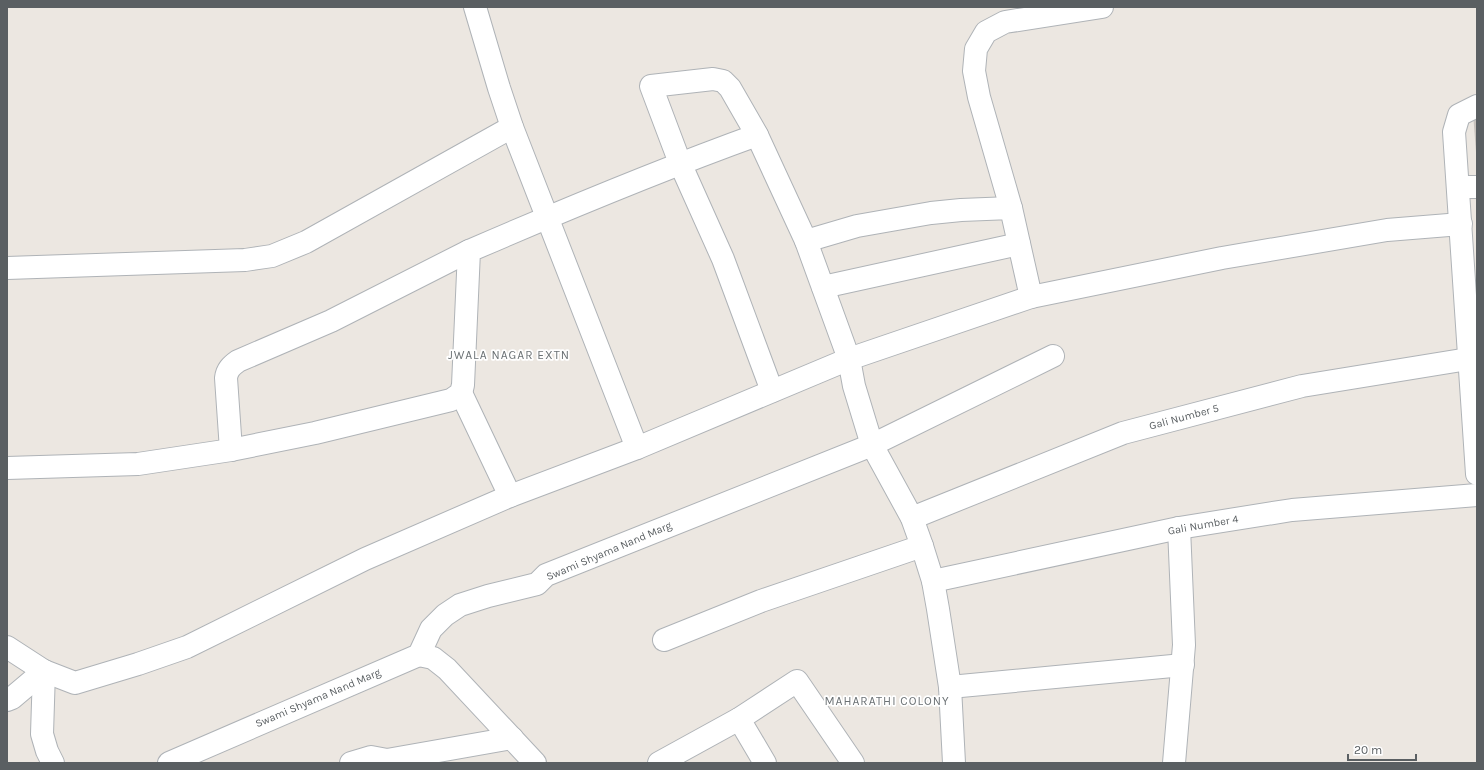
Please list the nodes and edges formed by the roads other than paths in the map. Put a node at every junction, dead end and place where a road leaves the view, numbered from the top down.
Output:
1 (475, 7) edge
2 (1102, 7) edge
3 (1477, 106) edge
4 (512, 128) junction
5 (757, 135) junction
6 (680, 163) junction
7 (1467, 187) edge
8 (1011, 208) junction
9 (547, 217) junction
10 (1461, 224) junction
11 (806, 240) junction
12 (1019, 244) junction
13 (469, 251) junction
14 (7, 268) edge
15 (823, 287) junction
16 (1031, 297) junction
17 (1053, 356) dead end
18 (849, 358) junction
19 (1468, 359) junction
20 (772, 391) junction
21 (461, 393) junction
22 (872, 445) junction
23 (637, 448) junction
24 (231, 450) junction
25 (1477, 467) edge
26 (7, 468) edge
27 (1477, 474) edge
28 (510, 496) junction
29 (1477, 496) edge
30 (912, 518) junction
31 (1179, 528) junction
32 (922, 546) junction
33 (933, 581) junction
34 (664, 640) dead end
35 (7, 647) edge
36 (419, 655) junction
37 (1183, 665) junction
38 (44, 671) junction
39 (950, 687) junction
40 (7, 700) edge
41 (739, 719) junction
42 (512, 738) junction
43 (53, 763) edge
44 (168, 763) edge
45 (351, 763) edge
46 (535, 763) edge
47 (661, 763) edge
48 (765, 763) edge
49 (853, 763) edge
50 (954, 763) edge
51 (1174, 763) edge

1 - 4 street
2 - 8 street
3 - 7 street
4 - 9 street
4 - 14 street
5 - 6 street
5 - 6 street
5 - 11 street
6 - 9 street
6 - 20 street
7 - 10 street
8 - 11 street
8 - 12 street
9 - 13 street
9 - 23 street
10 - 16 street
10 - 19 street
11 - 15 street
12 - 15 street
12 - 16 street
13 - 21 street
13 - 24 street
15 - 18 street
16 - 18 street
17 - 22 street, Swami Shyama Nand Marg
18 - 20 street
18 - 22 street
19 - 25 street
19 - 30 street, Gali Number 5
20 - 23 street
21 - 24 street
21 - 28 street
22 - 30 street
22 - 36 street, Swami Shyama Nand Marg
23 - 28 street
24 - 26 street
25 - 27 street
28 - 38 street
29 - 31 street, Gali Number 4
30 - 32 street
31 - 33 street, Gali Number 4
31 - 37 street
32 - 33 street
32 - 34 street
33 - 39 street
35 - 38 street
36 - 42 street
36 - 44 street, Swami Shyama Nand Marg
37 - 39 street
37 - 51 street
38 - 40 street
38 - 43 street
39 - 50 street
41 - 47 street
41 - 48 street
41 - 49 street
42 - 45 street
42 - 46 street

